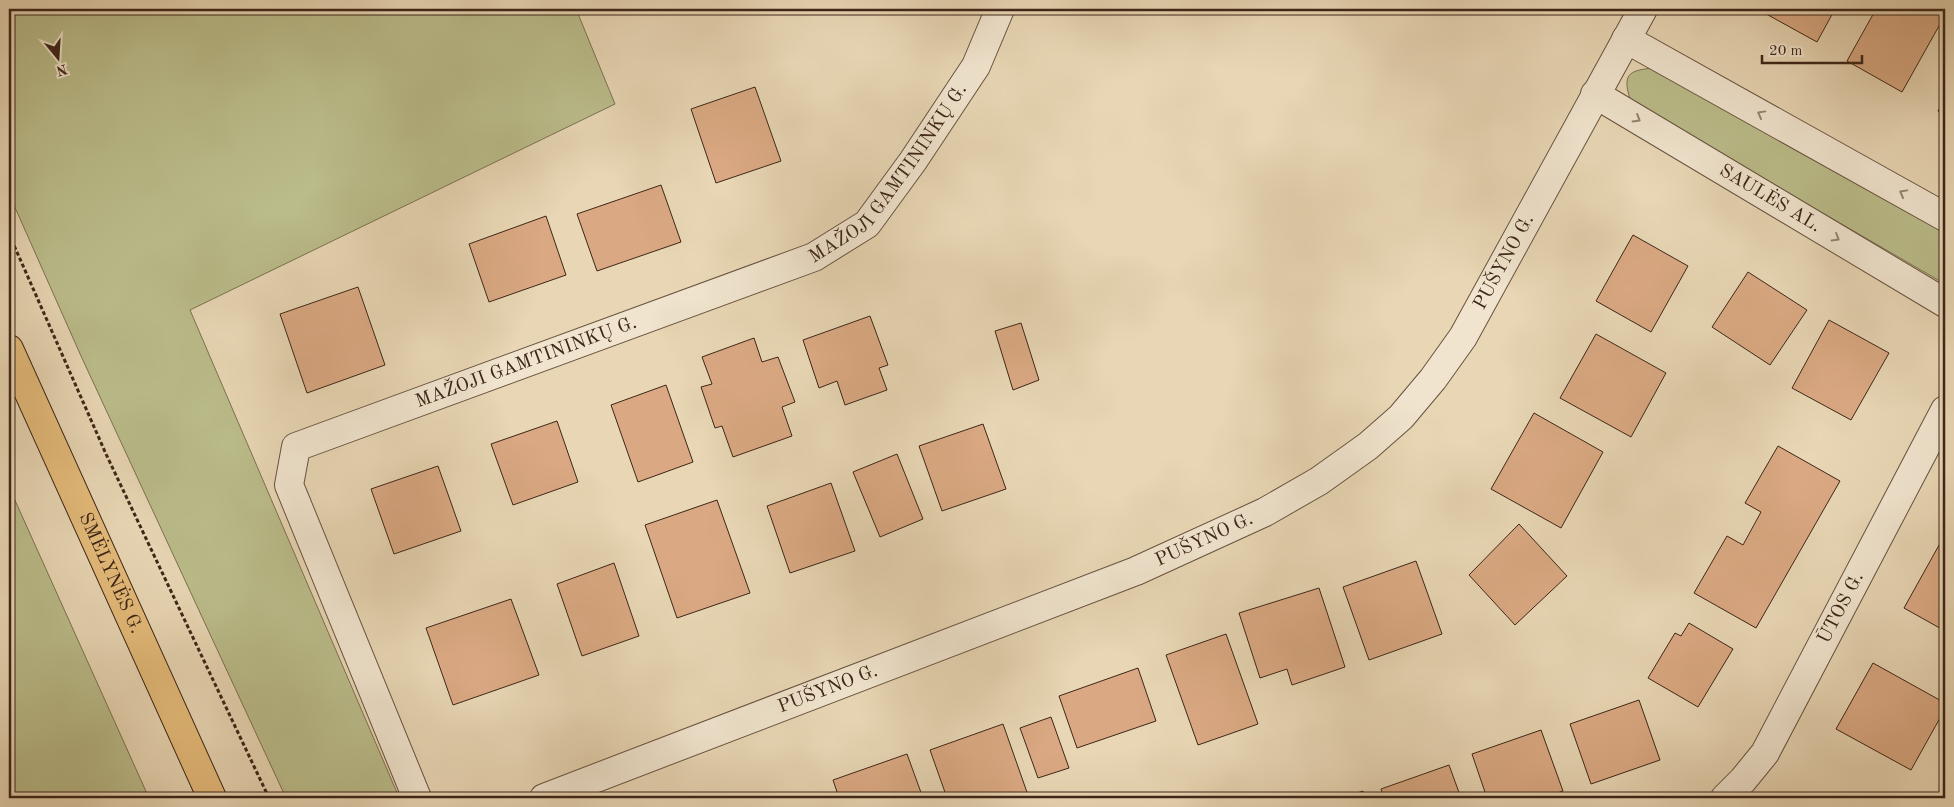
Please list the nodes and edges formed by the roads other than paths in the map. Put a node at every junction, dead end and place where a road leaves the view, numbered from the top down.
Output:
1 (1000, 9) edge
2 (1643, 9) edge
3 (1626, 39) junction
4 (1595, 94) junction
5 (1945, 217) edge
6 (1945, 303) edge
7 (9, 348) edge
8 (1945, 410) edge
9 (212, 798) edge
10 (417, 798) edge
11 (544, 798) edge
12 (1726, 798) edge

1 - 10 street, MAŽOJI GAMTININKŲ G.
2 - 3 street, PUŠYNO G.
3 - 4 street, PUŠYNO G.
5 -> 3 street
4 -> 6 street, SAULĖS AL.
4 - 11 street, PUŠYNO G.
7 - 9 highway, SMĖLYNĖS G.
8 - 12 street, ŪTOS G.

